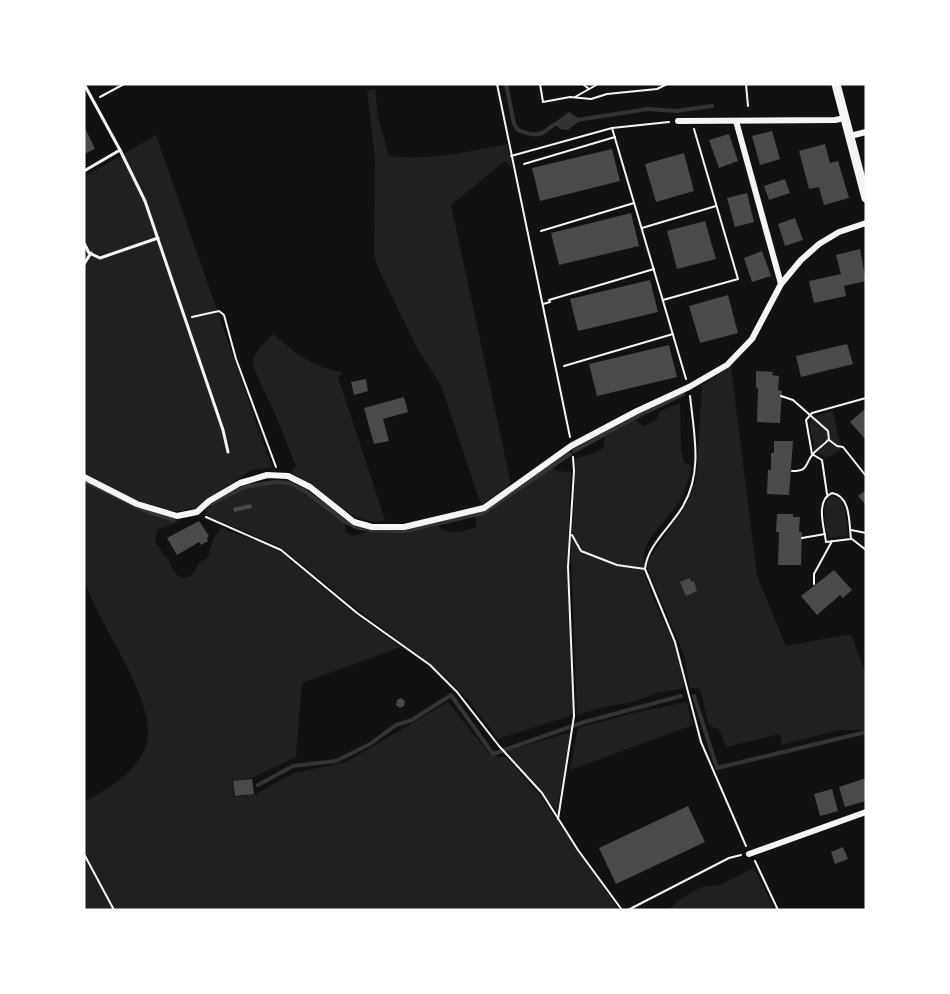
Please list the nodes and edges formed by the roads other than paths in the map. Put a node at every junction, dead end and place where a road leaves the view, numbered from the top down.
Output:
1 (84, 84) edge
2 (836, 84) edge
3 (845, 118) junction
4 (678, 121) road end
5 (736, 121) junction
6 (866, 132) edge
7 (850, 136) junction
8 (120, 150) junction
9 (84, 171) edge
10 (866, 198) edge
11 (866, 223) edge
12 (158, 238) junction
13 (84, 243) edge
14 (91, 253) junction
15 (84, 264) edge
16 (781, 284) junction
17 (228, 452) dead end
18 (84, 477) edge
19 (866, 812) edge
20 (749, 854) road end

1 - 8 lane
2 - 3 main road
3 - 5 street
3 - 7 main road
4 - 5 street
5 - 16 street
6 - 7 street
7 - 10 main road
8 - 9 lane
8 - 12 lane
11 - 16 street
12 - 14 lane
12 - 17 lane
13 - 14 lane
14 - 15 lane
16 - 18 street
19 - 20 street

